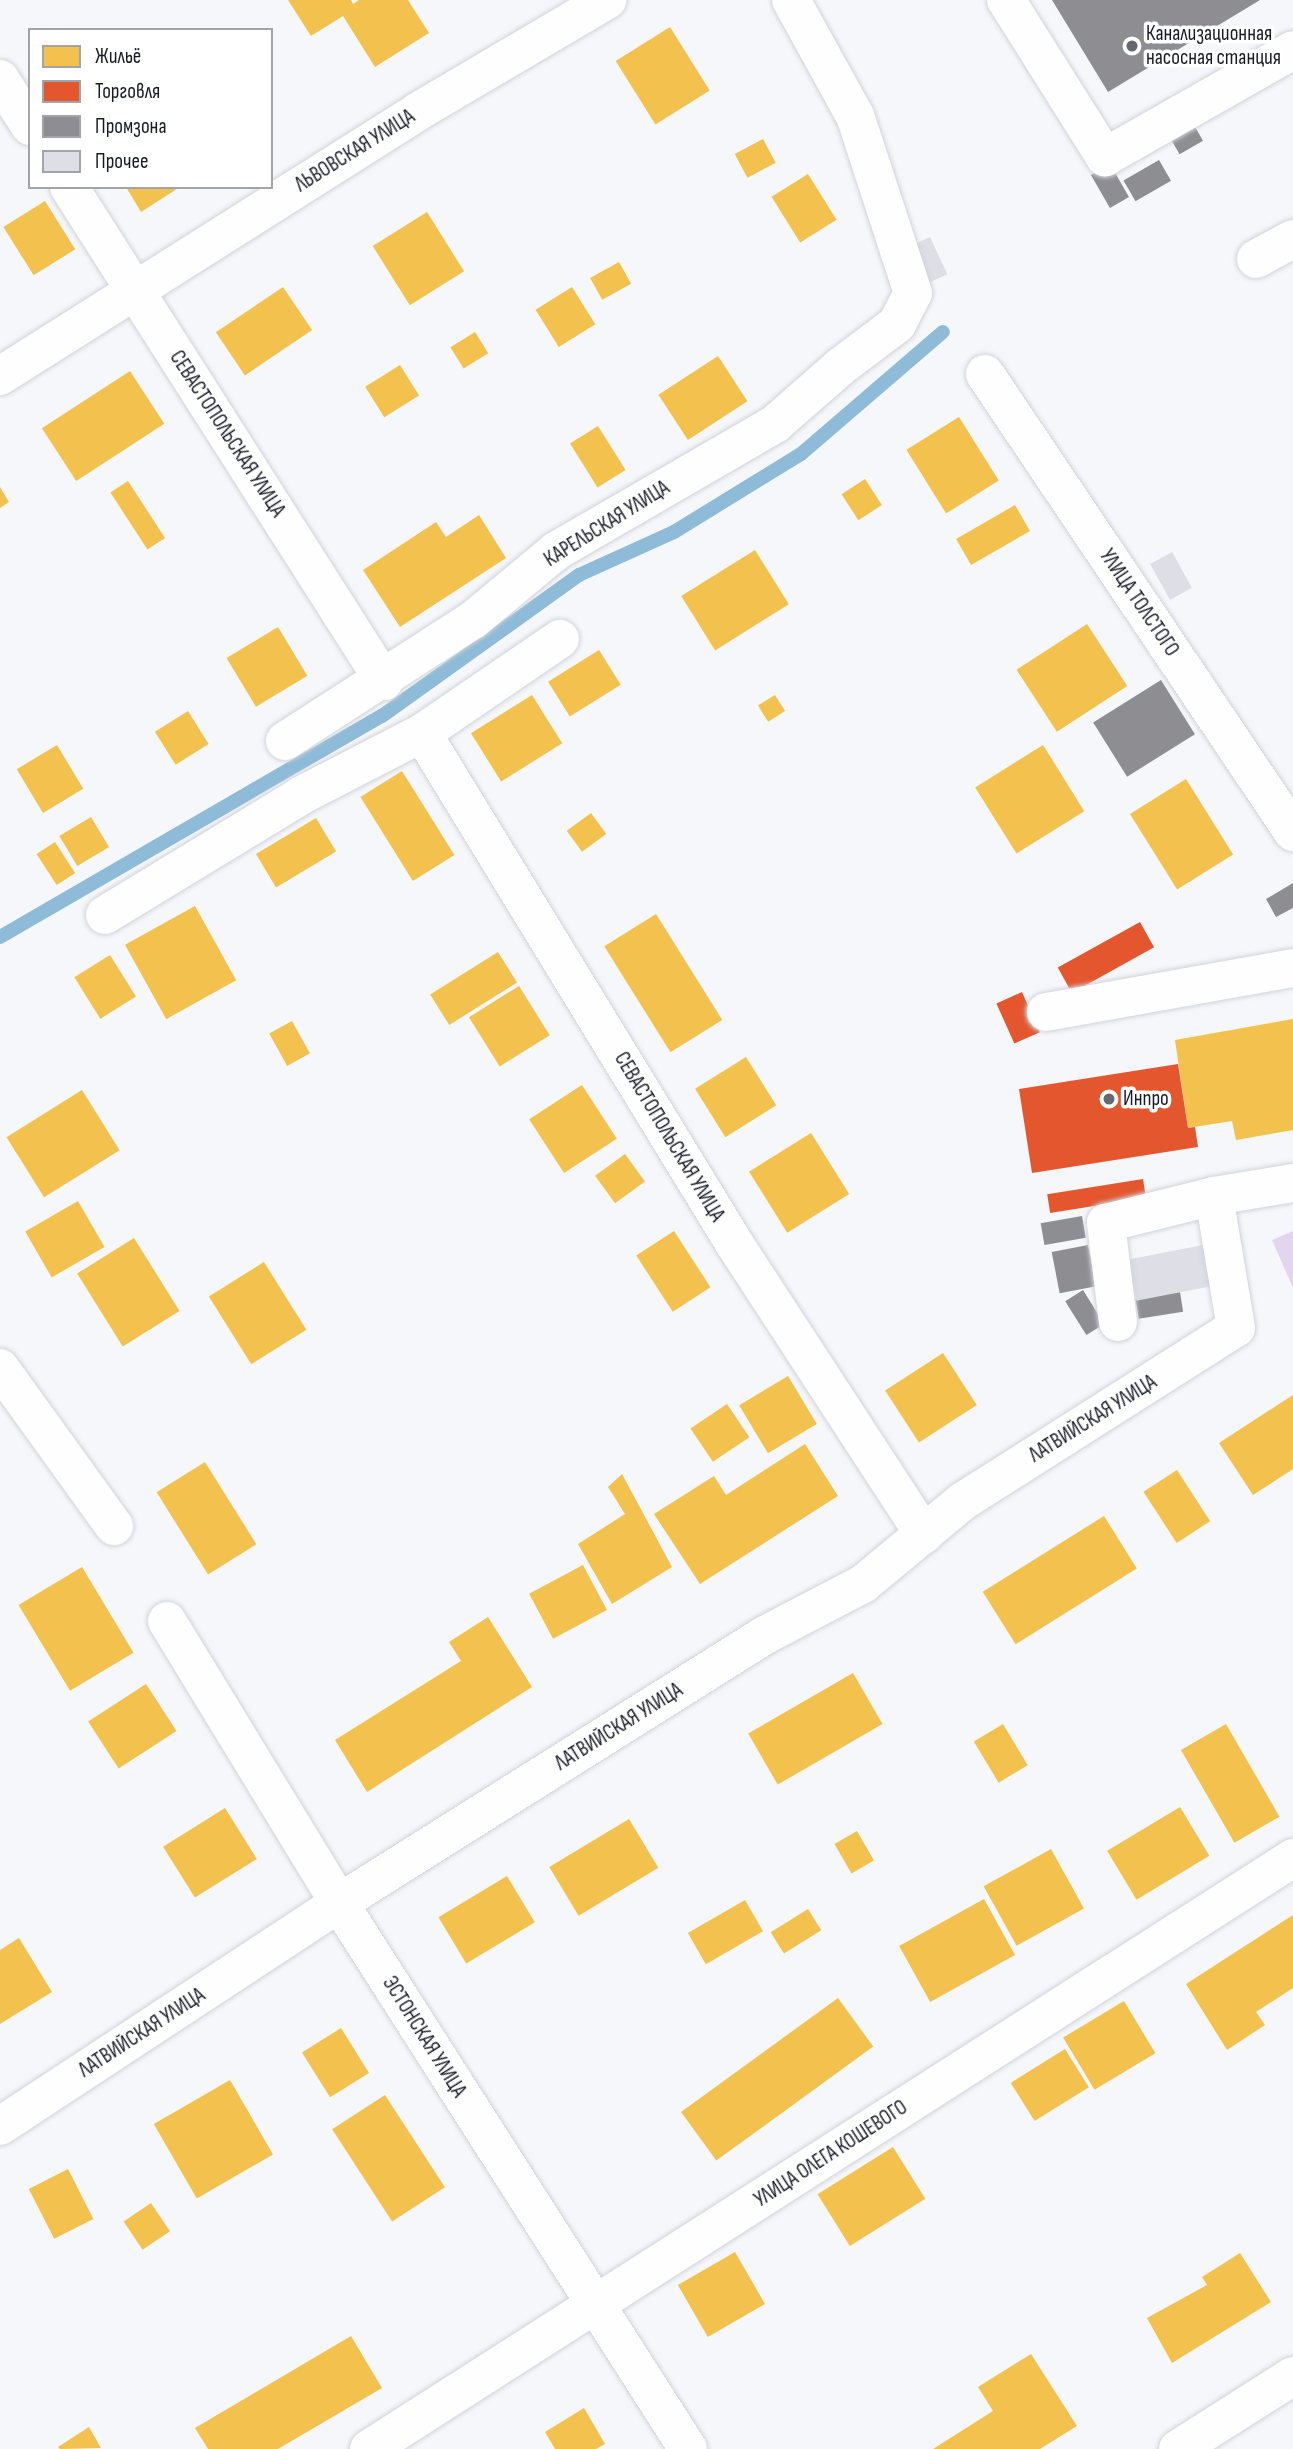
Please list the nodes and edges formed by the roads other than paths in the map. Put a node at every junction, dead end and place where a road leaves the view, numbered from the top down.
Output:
1 (607, 0) edge
2 (791, 0) edge
3 (1006, 0) edge
4 (1293, 50) edge
5 (0, 79) edge
6 (28, 123) edge
7 (70, 189) edge
8 (1293, 239) edge
9 (1256, 259) dead end
10 (134, 289) junction
11 (985, 373) dead end
12 (0, 376) edge
13 (560, 639) dead end
14 (384, 681) junction
15 (422, 733) junction
16 (285, 741) dead end
17 (1293, 832) edge
18 (105, 915) dead end
19 (1293, 968) edge
20 (1046, 1012) dead end
21 (1293, 1183) edge
22 (1214, 1196) junction
23 (1118, 1322) dead end
24 (0, 1368) edge
25 (114, 1526) dead end
26 (924, 1535) junction
27 (167, 1621) dead end
28 (1293, 1858) edge
29 (340, 1903) junction
30 (0, 2126) edge
31 (594, 2306) junction
32 (1293, 2376) edge
33 (369, 2449) edge
34 (688, 2449) edge
35 (1178, 2449) edge

1 - 10 street, ЛЬВОВСКАЯ УЛИЦА
2 - 14 street, КАРЕЛЬСКАЯ УЛИЦА
3 - 4 street
5 - 6 street
7 - 10 street, СЕВАСТОПОЛЬСКАЯ УЛИЦА
8 - 9 street
10 - 12 street, ЛЬВОВСКАЯ УЛИЦА
10 - 14 street, СЕВАСТОПОЛЬСКАЯ УЛИЦА
11 - 17 street, УЛИЦА ТОЛСТОГО
13 - 15 street
14 - 16 street, КАРЕЛЬСКАЯ УЛИЦА
15 - 18 street
15 - 26 street, СЕВАСТОПОЛЬСКАЯ УЛИЦА
19 - 20 street
21 - 22 street
22 - 23 street
22 - 26 street, ЛАТВИЙСКАЯ УЛИЦА
24 - 25 street
26 - 29 street, ЛАТВИЙСКАЯ УЛИЦА
27 - 29 street, ЭСТОНСКАЯ УЛИЦА
28 - 31 street, УЛИЦА ОЛЕГА КОШЕВОГО
29 - 30 street, ЛАТВИЙСКАЯ УЛИЦА
29 - 31 street, ЭСТОНСКАЯ УЛИЦА
31 - 33 street, УЛИЦА ОЛЕГА КОШЕВОГО
31 - 34 street, ЭСТОНСКАЯ УЛИЦА
32 - 35 street

